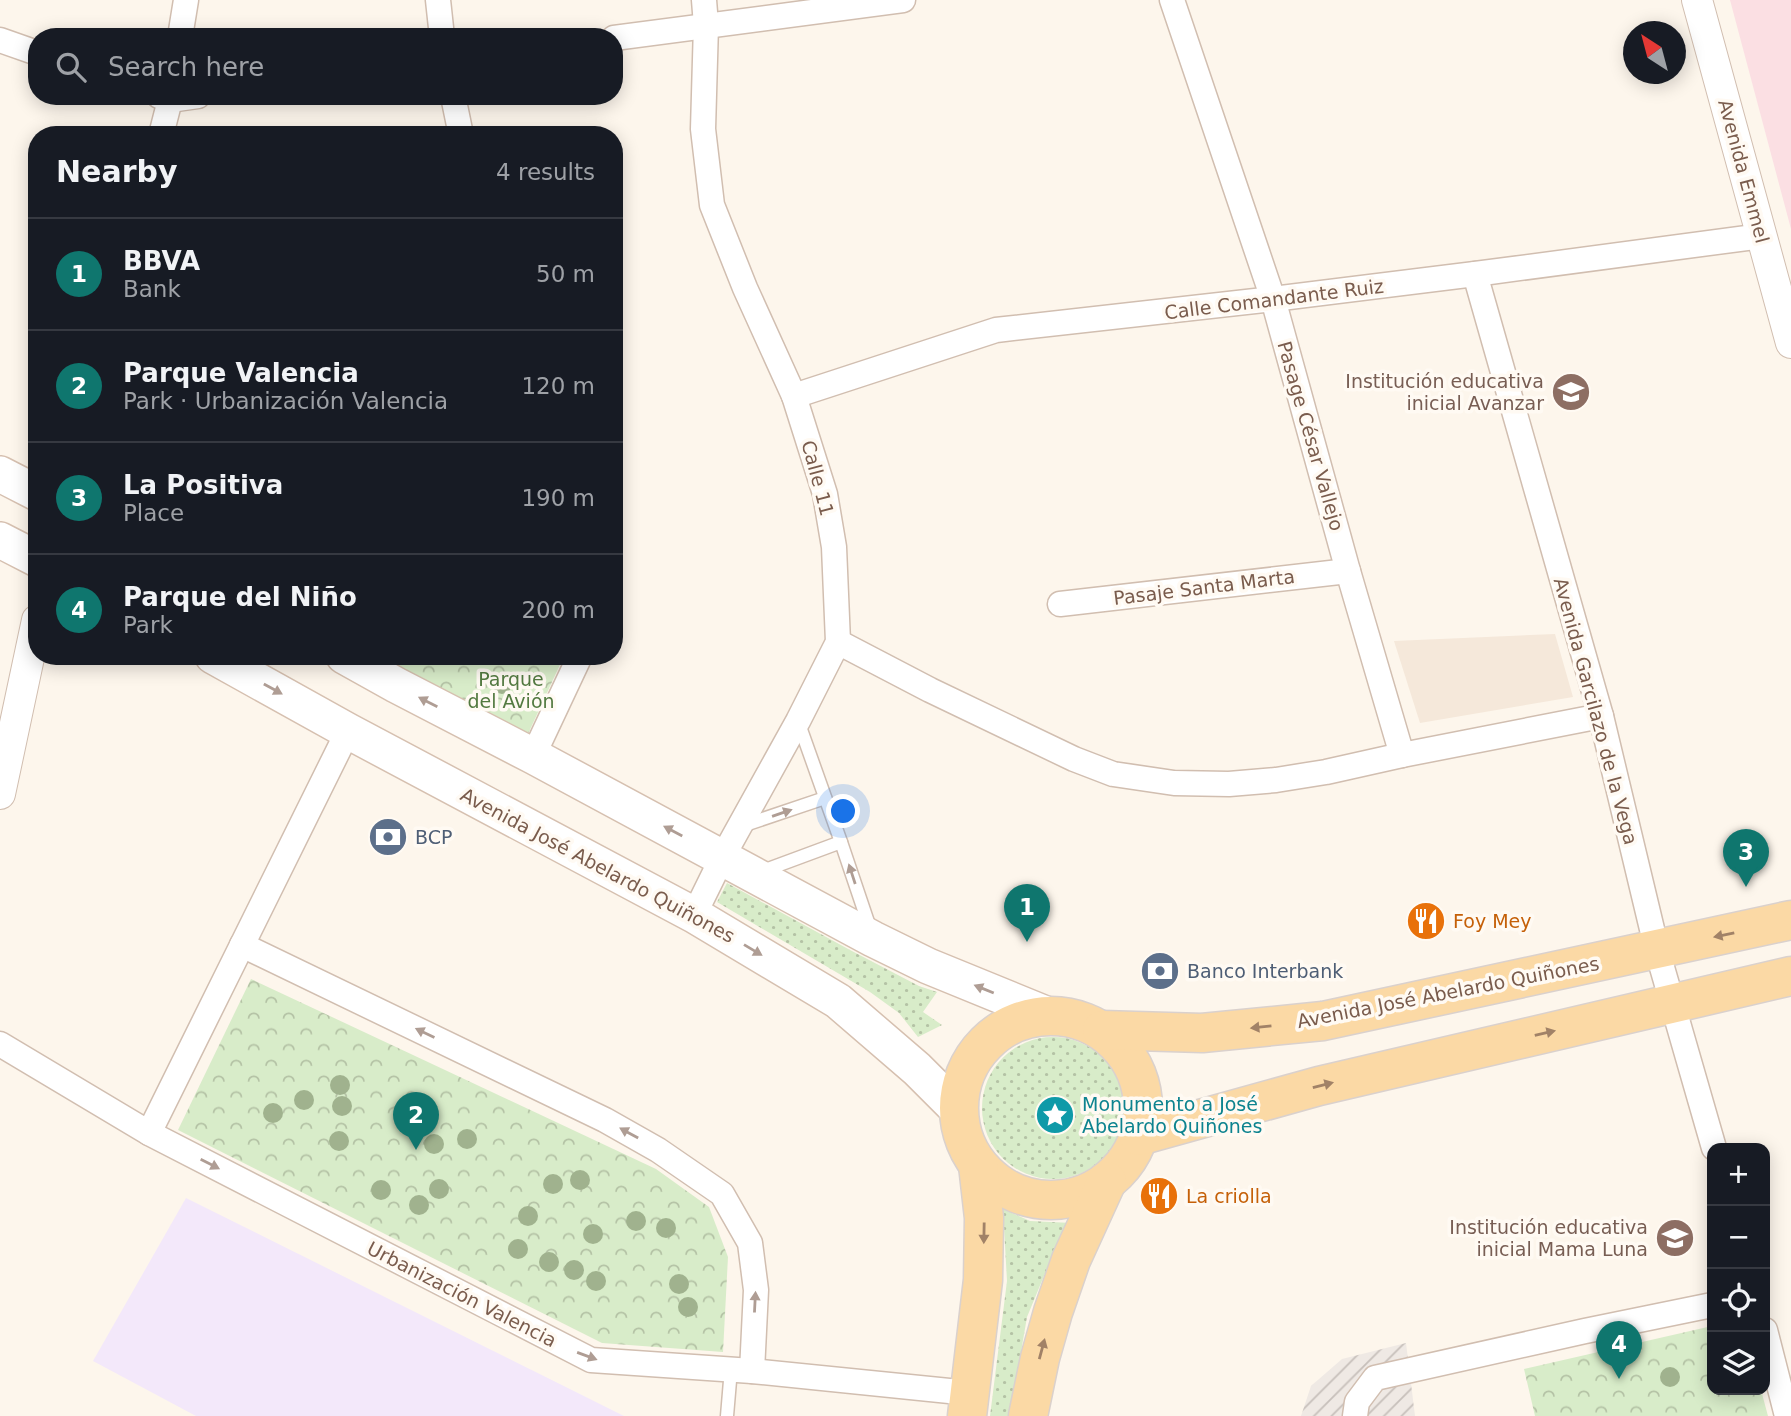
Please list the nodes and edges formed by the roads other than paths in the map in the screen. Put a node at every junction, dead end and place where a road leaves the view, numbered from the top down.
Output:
1 (186, 0) edge
2 (438, 0) edge
3 (704, 0) edge
4 (902, 0) edge
5 (1172, 0) edge
6 (1697, 0) edge
7 (706, 25) junction
8 (181, 28) edge
9 (441, 28) edge
10 (623, 37) edge
11 (0, 40) edge
12 (28, 50) edge
13 (166, 105) edge
14 (455, 105) edge
15 (162, 126) edge
16 (459, 126) edge
17 (1762, 236) junction
18 (1475, 274) junction
19 (1273, 299) junction
20 (1791, 343) edge
21 (794, 396) junction
22 (0, 474) edge
23 (28, 488) edge
24 (0, 540) edge
25 (28, 554) edge
26 (1348, 571) junction
27 (1060, 604) dead end
28 (838, 642) junction
29 (28, 662) edge
30 (229, 665) edge
31 (360, 665) edge
32 (576, 665) edge
33 (1601, 716) junction
34 (798, 721) junction
35 (348, 730) junction
36 (533, 755) junction
37 (1402, 755) junction
38 (0, 794) edge
39 (825, 797) junction
40 (841, 842) junction
41 (731, 843) junction
42 (753, 874) junction
43 (694, 915) junction
44 (1791, 920) edge
45 (873, 939) junction
46 (242, 945) junction
47 (1657, 950) junction
48 (1791, 976) edge
49 (1672, 1004) junction
50 (1048, 1015) junction
51 (1102, 1030) junction
52 (0, 1044) edge
53 (958, 1110) junction
54 (149, 1133) junction
55 (1139, 1136) junction
56 (1713, 1143) edge
57 (978, 1165) junction
58 (1107, 1181) junction
59 (1707, 1306) edge
60 (1766, 1332) edge
61 (741, 1370) junction
62 (968, 1404) edge
63 (727, 1416) edge
64 (1028, 1416) edge
65 (1355, 1416) edge
66 (1787, 1416) edge

1 - 8 street
2 - 9 street
3 - 7 street, Calle 11
4 - 7 street
5 - 19 street, Pasage César Vallejo
6 - 17 street, Avenida Emmel
7 - 10 street
7 - 21 street, Calle 11
11 - 12 street
13 - 15 street
14 - 16 street
17 - 18 street, Calle Comandante Ruiz
17 - 20 street, Avenida Emmel
18 - 19 street, Calle Comandante Ruiz
18 - 33 street, Avenida Garcilazo de la Vega
19 - 21 street, Calle Comandante Ruiz
19 - 26 street, Pasage César Vallejo
21 - 28 street, Calle 11
22 - 23 main road
24 - 25 main road
26 - 27 street, Pasaje Santa Marta
26 - 37 street, Pasage César Vallejo
28 - 34 street, Calle 11
28 - 37 street
29 - 38 street
30 -> 35 main road, Avenida José Abelardo Quiñones
36 -> 31 main road
32 - 36 street
33 - 37 street
33 - 47 street, Avenida Garcilazo de la Vega
34 - 39 lane
34 - 41 street, Calle 11
35 - 43 main road, Avenida José Abelardo Quiñones
35 - 46 street
41 -> 36 main road
39 - 40 lane
41 -> 39 lane
40 - 42 lane
45 -> 40 lane
41 - 42 main road
41 - 43 street, Calle 11
42 - 45 main road
43 -> 53 main road, Avenida José Abelardo Quiñones
44 -> 47 main road, Avenida José Abelardo Quiñones
50 -> 45 main road
46 - 54 street
61 -> 46 street
47 - 49 street, Avenida Garcilazo de la Vega
47 -> 51 main road, Avenida José Abelardo Quiñones
48 - 49 main road
55 -> 49 main road
49 - 56 street, Avenida Garcilazo de la Vega
50 - 51 main road
50 - 53 main road
51 - 55 main road
52 - 54 street, Urbanización Valencia
53 - 57 main road
54 -> 61 street, Urbanización Valencia
55 - 58 main road
57 - 58 main road
57 -> 62 main road
64 -> 58 main road
59 - 65 street
60 - 66 street
61 - 62 street, Urbanización Valencia
61 - 63 lane

